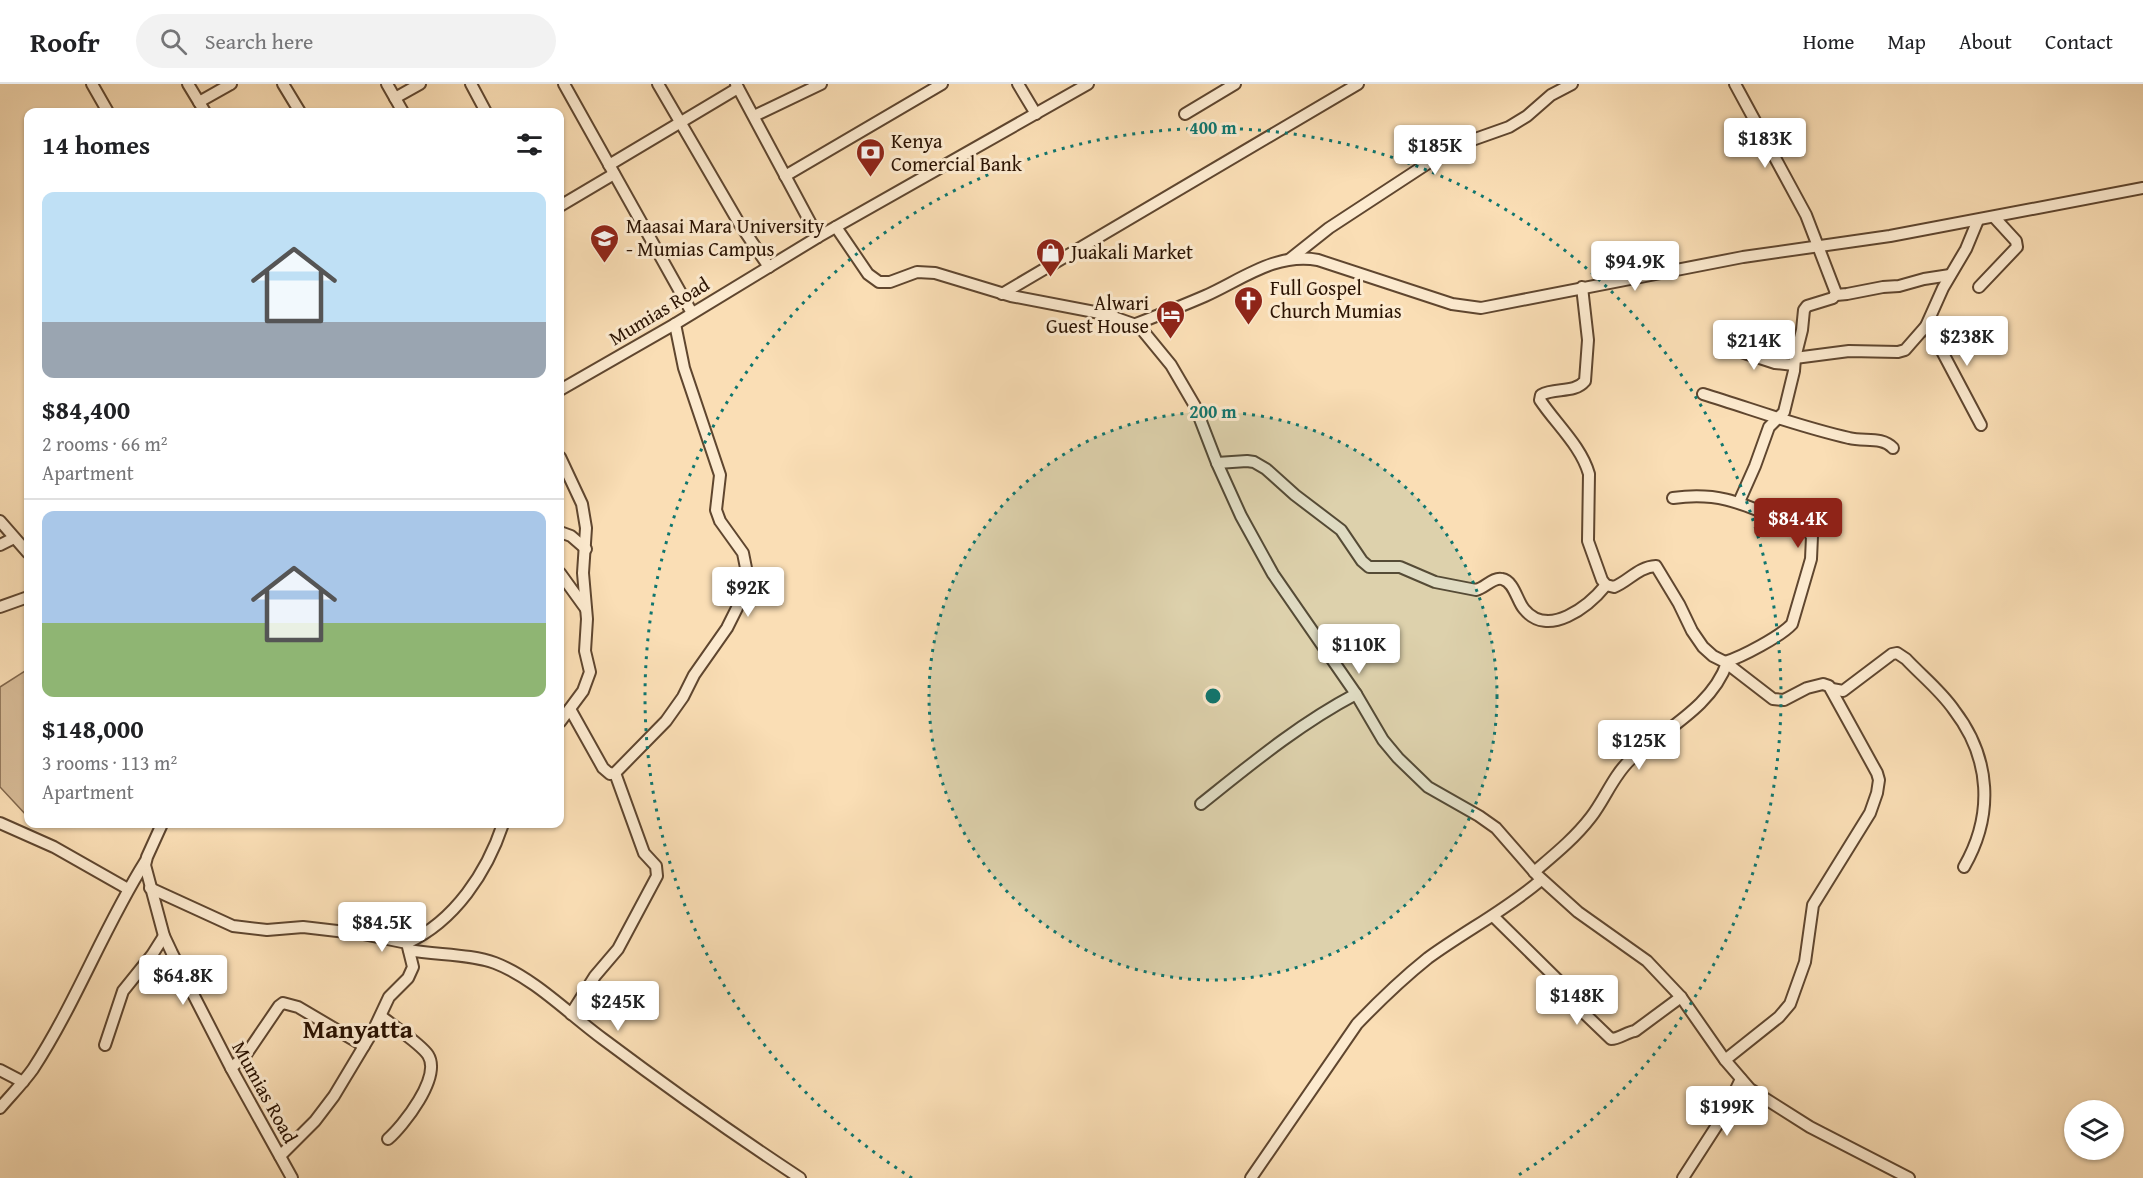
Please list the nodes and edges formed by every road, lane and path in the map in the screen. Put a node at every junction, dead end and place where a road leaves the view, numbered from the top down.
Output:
1 (92, 84) edge
2 (188, 84) edge
3 (231, 84) edge
4 (283, 84) edge
5 (387, 84) edge
6 (420, 84) edge
7 (471, 84) edge
8 (564, 84) edge
9 (658, 84) edge
10 (821, 84) edge
11 (942, 84) edge
12 (1018, 84) edge
13 (1088, 84) edge
14 (1235, 84) edge
15 (1358, 84) edge
16 (1572, 84) edge
17 (1735, 84) edge
18 (737, 86) edge
19 (395, 98) junction
20 (200, 102) junction
21 (106, 108) edge
22 (204, 108) edge
23 (298, 108) edge
24 (401, 108) edge
25 (484, 108) edge
26 (1036, 114) junction
27 (1185, 114) dead end
28 (754, 116) junction
29 (681, 122) junction
30 (611, 170) junction
31 (785, 176) junction
32 (2143, 188) edge
33 (564, 203) edge
34 (1994, 217) junction
35 (1978, 220) junction
36 (836, 227) junction
37 (818, 237) junction
38 (1817, 245) junction
39 (1290, 259) junction
40 (768, 267) junction
41 (1950, 275) junction
42 (1582, 287) junction
43 (1979, 287) dead end
44 (1002, 294) junction
45 (1836, 295) junction
46 (692, 313) junction
47 (675, 324) junction
48 (1136, 324) junction
49 (1926, 326) junction
50 (1720, 345) dead end
51 (1794, 361) junction
52 (564, 384) edge
53 (1703, 394) dead end
54 (1777, 417) junction
55 (1981, 425) dead end
56 (1893, 448) dead end
57 (1217, 463) junction
58 (564, 466) edge
59 (1673, 498) dead end
60 (1739, 502) junction
61 (0, 521) edge
62 (564, 533) edge
63 (14, 538) junction
64 (0, 545) edge
65 (24, 549) edge
66 (586, 549) junction
67 (564, 579) edge
68 (1606, 585) junction
69 (24, 598) edge
70 (0, 607) edge
71 (586, 609) junction
72 (1726, 662) junction
73 (1832, 688) junction
74 (1356, 694) junction
75 (570, 710) junction
76 (564, 717) edge
77 (615, 772) junction
78 (1201, 804) dead end
79 (0, 823) edge
80 (160, 828) edge
81 (502, 828) edge
82 (145, 862) junction
83 (1964, 867) dead end
84 (1538, 876) junction
85 (150, 888) junction
86 (128, 889) junction
87 (1493, 916) junction
88 (164, 936) junction
89 (408, 946) junction
90 (1681, 997) junction
91 (571, 1014) junction
92 (381, 1016) junction
93 (105, 1045) dead end
94 (364, 1046) junction
95 (1725, 1060) junction
96 (231, 1068) junction
97 (0, 1070) edge
98 (1740, 1079) junction
99 (23, 1082) junction
100 (0, 1108) edge
101 (388, 1139) dead end
102 (280, 1156) junction
103 (292, 1178) edge
104 (800, 1178) edge
105 (1251, 1178) edge
106 (1683, 1178) edge
107 (1909, 1178) edge

1 - 21 street
2 - 20 street
3 - 20 street
4 - 23 street
5 - 19 street
6 - 19 street
7 - 25 street
8 - 30 street
9 - 29 street
10 - 28 street
11 - 31 street
12 - 26 street
13 - 26 street, Mumias Road
14 - 27 street
15 - 44 street
16 - 39 street
17 - 38 street
18 - 28 street
18 - 29 street
19 - 24 street
20 - 22 street
26 - 36 street, Mumias Road
28 - 31 street
29 - 30 street
29 - 40 street
30 - 33 street
30 - 46 street
31 - 37 street
32 - 34 street
34 - 35 street
34 - 43 street
35 - 38 street
35 - 41 street
36 - 37 street, Mumias Road
36 - 44 street
37 - 40 street, Mumias Road
38 - 42 street
38 - 45 street
39 - 42 street
39 - 48 street
40 - 46 street, Mumias Road
41 - 45 street
41 - 49 street
42 - 68 street
44 - 48 street
45 - 51 street
46 - 47 street, Mumias Road
47 - 52 street, Mumias Road
47 - 77 street
48 - 57 street
49 - 51 street
49 - 55 street
50 - 51 street
51 - 54 street
53 - 54 street
54 - 56 street
54 - 60 street
57 - 68 street
57 - 74 street
58 - 66 street
59 - 60 street
60 - 72 street
61 - 63 street
62 - 66 street
63 - 64 street
63 - 65 street
66 - 71 street
67 - 71 street
68 - 72 street
69 - 70 street
71 - 75 street
72 - 73 street
72 - 84 street
73 - 83 street
73 - 95 street
74 - 78 street
74 - 84 street
75 - 76 street
75 - 77 street
77 - 91 street
79 - 86 street
80 - 82 street
81 - 89 street
82 - 85 street, Mumias Road
82 - 86 street
84 - 87 street
84 - 90 street
85 - 88 street, Mumias Road
85 - 89 street
86 - 99 street
87 - 90 street
87 - 105 street
88 - 93 street
88 - 96 street, Mumias Road
89 - 91 street
89 - 92 street
90 - 95 street
91 - 104 street
92 - 94 street
92 - 101 street
94 - 96 street
94 - 102 street
95 - 98 street
96 - 102 street, Mumias Road
97 - 99 street
98 - 106 street
98 - 107 street
99 - 100 street
102 - 103 street, Mumias Road

